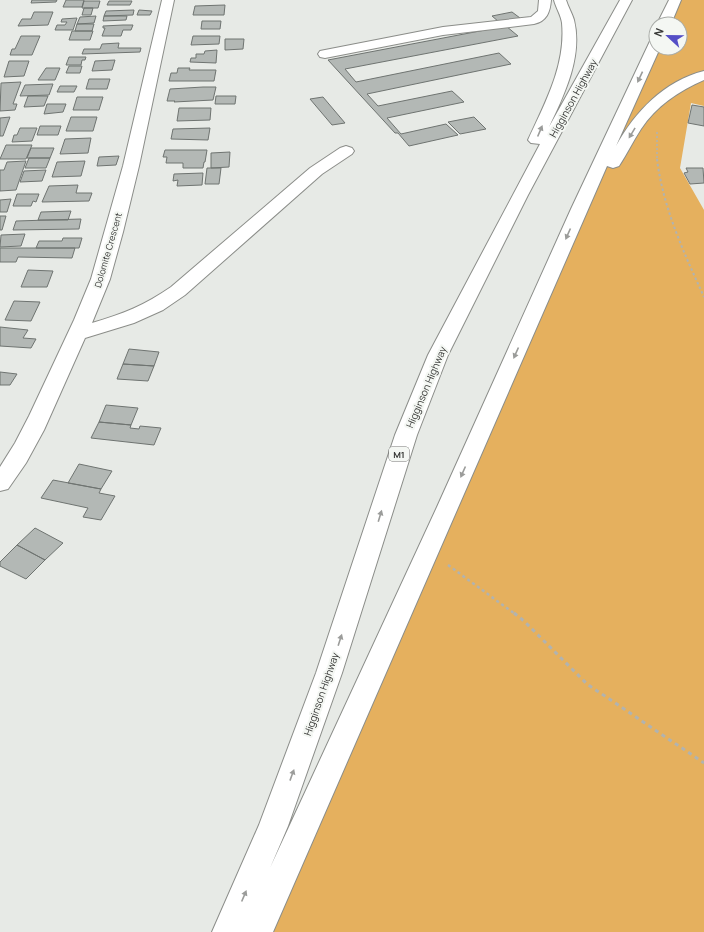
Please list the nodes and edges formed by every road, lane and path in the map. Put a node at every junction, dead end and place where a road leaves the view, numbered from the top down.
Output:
1 (168, 0) edge
2 (545, 0) edge
3 (560, 0) edge
4 (626, 0) edge
5 (675, 0) edge
6 (668, 16) edge
7 (325, 54) dead end
8 (650, 56) edge
9 (704, 75) edge
10 (658, 132) dead end
11 (346, 151) dead end
12 (520, 195) junction
13 (579, 208) junction
14 (704, 297) edge
15 (77, 334) junction
16 (0, 483) edge
17 (428, 551) junction
18 (704, 763) edge
19 (228, 932) edge
20 (257, 932) edge

1 - 15 main road, Dolomite Crescent
2 - 7 main road
12 -> 3 main road
4 - 12 main road, Higginson Highway / M1
5 - 6 main road
8 -> 13 main road
9 -> 13 main road
10 - 14 path
11 - 15 main road
19 -> 12 main road, Higginson Highway / M1
13 -> 17 main road
15 - 16 main road, Dolomite Crescent
17 - 18 path
17 - 20 main road

